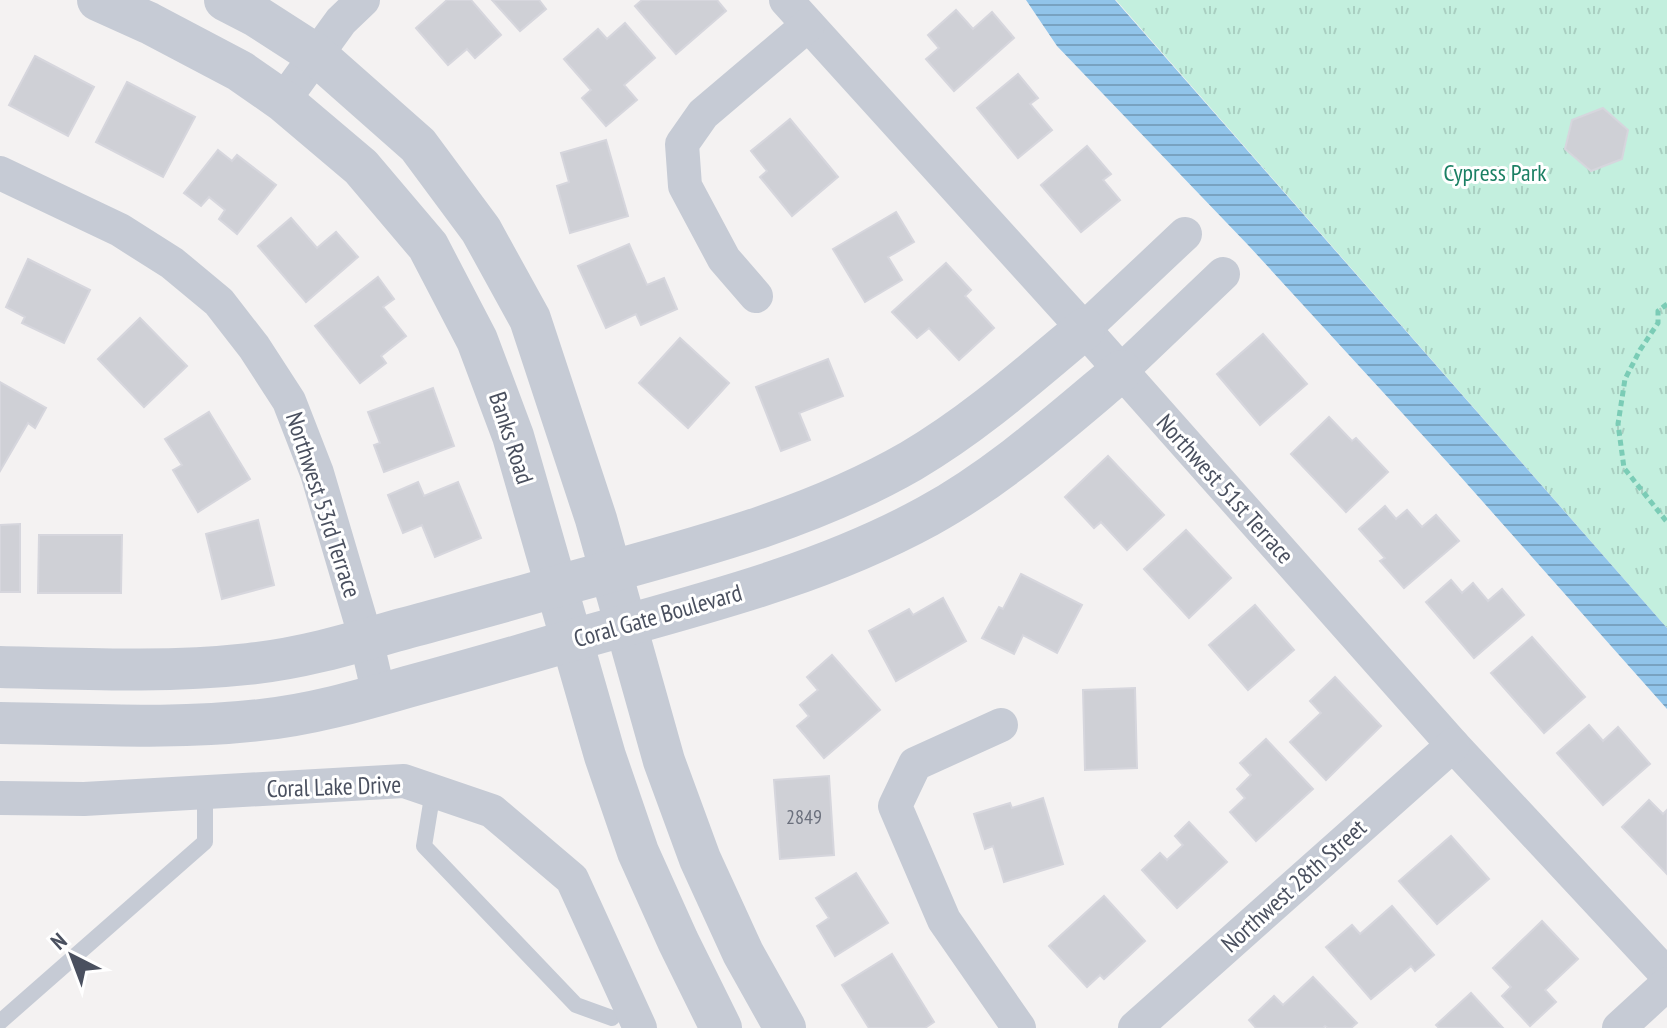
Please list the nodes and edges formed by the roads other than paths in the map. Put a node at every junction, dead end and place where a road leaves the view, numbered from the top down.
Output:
1 (98, 0) edge
2 (225, 0) edge
3 (363, 0) edge
4 (786, 0) edge
5 (808, 25) junction
6 (315, 54) junction
7 (283, 101) junction
8 (2, 178) edge
9 (1185, 234) dead end
10 (1223, 274) dead end
11 (756, 296) dead end
12 (1084, 329) junction
13 (1121, 371) junction
14 (610, 571) junction
15 (557, 587) junction
16 (625, 625) junction
17 (366, 639) junction
18 (572, 641) junction
19 (0, 667) edge
20 (379, 695) junction
21 (0, 723) edge
22 (1001, 725) dead end
23 (1453, 745) junction
24 (433, 791) junction
25 (205, 793) junction
26 (0, 798) edge
27 (1667, 975) edge
28 (1667, 984) edge
29 (0, 1021) edge
30 (624, 1021) edge
31 (721, 1028) edge
32 (785, 1028) edge
33 (1019, 1028) edge
34 (1135, 1028) edge
35 (1619, 1028) edge

1 - 7 street, Banks Road
2 - 6 street
3 - 6 street
4 - 5 street, Northwest 51st Terrace
5 - 11 street
5 - 12 street, Northwest 51st Terrace
6 - 7 street
6 - 14 street
7 - 15 street, Banks Road
8 - 17 street, Northwest 53rd Terrace
9 - 12 street
10 - 13 street, Coral Gate Boulevard
12 - 13 street, Northwest 51st Terrace
12 - 14 street
13 - 16 street, Coral Gate Boulevard
13 - 23 street, Northwest 51st Terrace
14 - 15 street
14 - 16 street
15 - 17 street
15 - 18 street, Banks Road
16 - 18 street, Coral Gate Boulevard
16 - 32 street
17 - 19 street
17 - 20 street, Northwest 53rd Terrace
18 - 20 street, Coral Gate Boulevard
18 - 31 street, Banks Road
20 - 21 street, Coral Gate Boulevard
22 - 33 street
23 - 27 street, Northwest 51st Terrace
23 - 34 street, Northwest 28th Street
24 - 25 street, Coral Lake Drive
24 - 30 street, Coral Lake Drive
24 - 30 lane
25 - 26 street, Coral Lake Drive
25 - 29 lane
28 - 35 street

